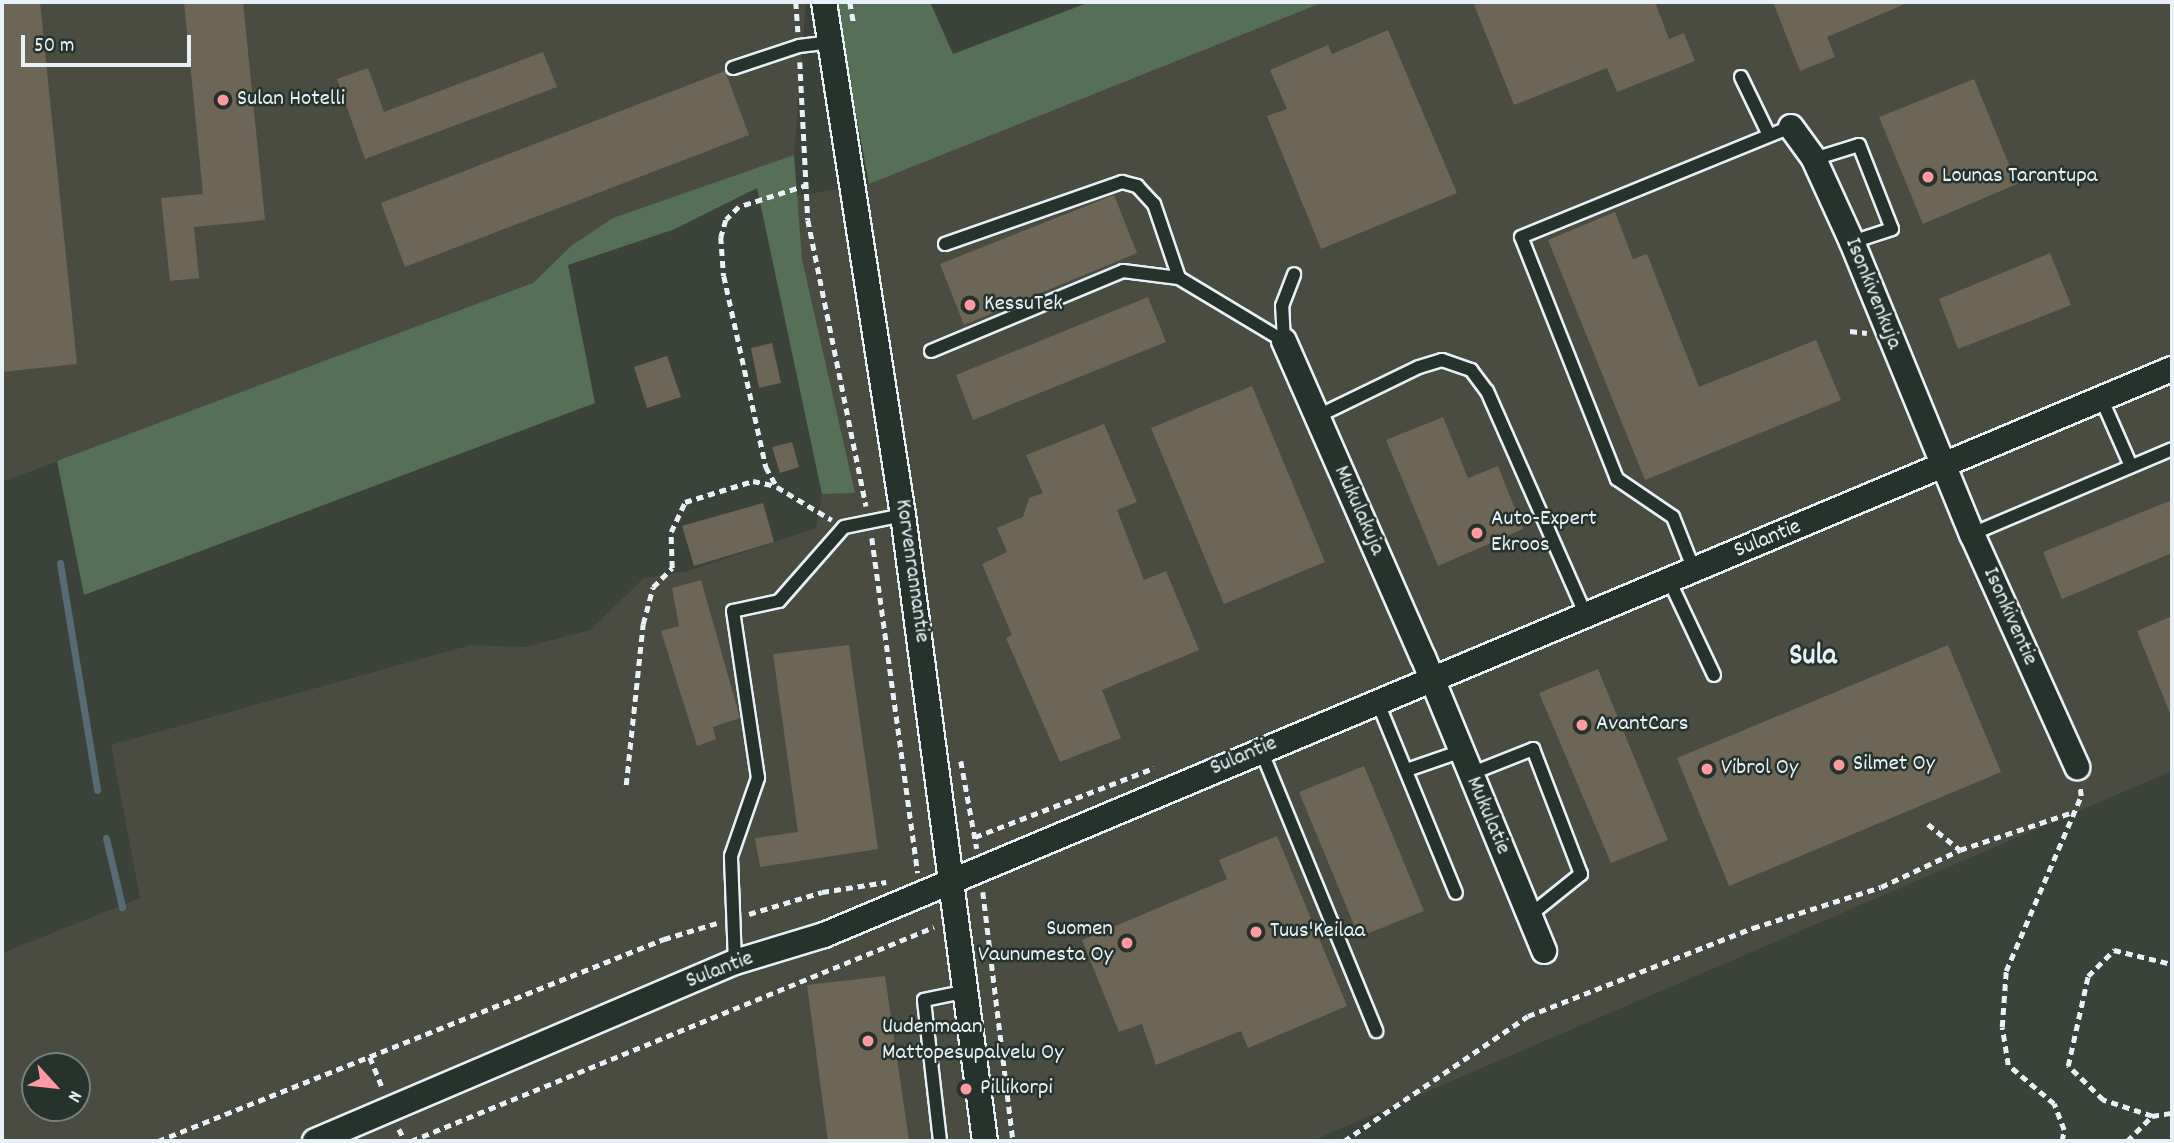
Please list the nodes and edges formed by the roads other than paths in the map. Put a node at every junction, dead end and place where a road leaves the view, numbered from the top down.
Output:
1 (824, 2) edge
2 (830, 42) junction
3 (733, 68) dead end
4 (1741, 77) dead end
5 (1780, 131) junction
6 (1814, 159) junction
7 (1852, 242) junction
8 (945, 244) dead end
9 (1294, 274) dead end
10 (1179, 278) junction
11 (1284, 341) junction
12 (931, 351) dead end
13 (2172, 369) edge
14 (2101, 398) junction
15 (1315, 417) junction
16 (2172, 449) edge
17 (2131, 466) junction
18 (1944, 467) junction
19 (903, 515) junction
20 (1972, 534) junction
21 (1694, 570) junction
22 (1669, 580) junction
23 (1586, 615) junction
24 (1714, 675) dead end
25 (1430, 681) junction
26 (1378, 702) junction
27 (1261, 749) junction
28 (1459, 752) junction
29 (2077, 767) road end
30 (1408, 769) junction
31 (1470, 774) junction
32 (953, 882) junction
33 (1456, 893) dead end
34 (1530, 915) junction
35 (1544, 951) dead end
36 (735, 962) junction
37 (968, 991) junction
38 (1376, 1031) dead end
39 (315, 1141) edge
40 (940, 1141) edge
41 (985, 1141) edge

1 - 2 street, Korvenrannantie
2 - 3 lane
2 - 19 street, Korvenrannantie
4 - 5 lane
5 - 6 street, Isonkivenkuja
5 - 21 lane
6 - 7 street, Isonkivenkuja
6 - 7 lane
7 - 18 street, Isonkivenkuja
8 - 10 lane
9 - 11 lane
10 - 11 lane
10 - 12 lane
11 - 15 street, Mukulakuja
13 - 14 street, Sulantie
14 - 17 lane
14 - 18 street, Sulantie
15 - 23 lane
15 - 25 street, Mukulakuja
16 - 17 lane
17 - 20 lane
18 - 20 street, Isonkiventie
18 - 21 street, Sulantie
19 - 32 street, Korvenrannantie
19 - 36 lane
20 - 29 street, Isonkiventie
21 - 22 street, Sulantie
22 - 23 street, Sulantie
22 - 24 lane
23 - 25 street, Sulantie
25 - 26 street, Sulantie
25 - 28 street, Mukulatie
26 - 27 street, Sulantie
26 - 30 lane
27 - 32 street, Sulantie
27 - 38 lane
28 - 30 lane
28 - 31 street, Mukulatie
30 - 33 lane
31 - 34 street, Mukulatie
31 - 34 lane
32 - 36 street, Sulantie
32 - 37 street, Korvenrannantie
34 - 35 street, Mukulatie
36 - 39 street, Sulantie
37 - 40 lane
37 - 41 street, Korvenrannantie

